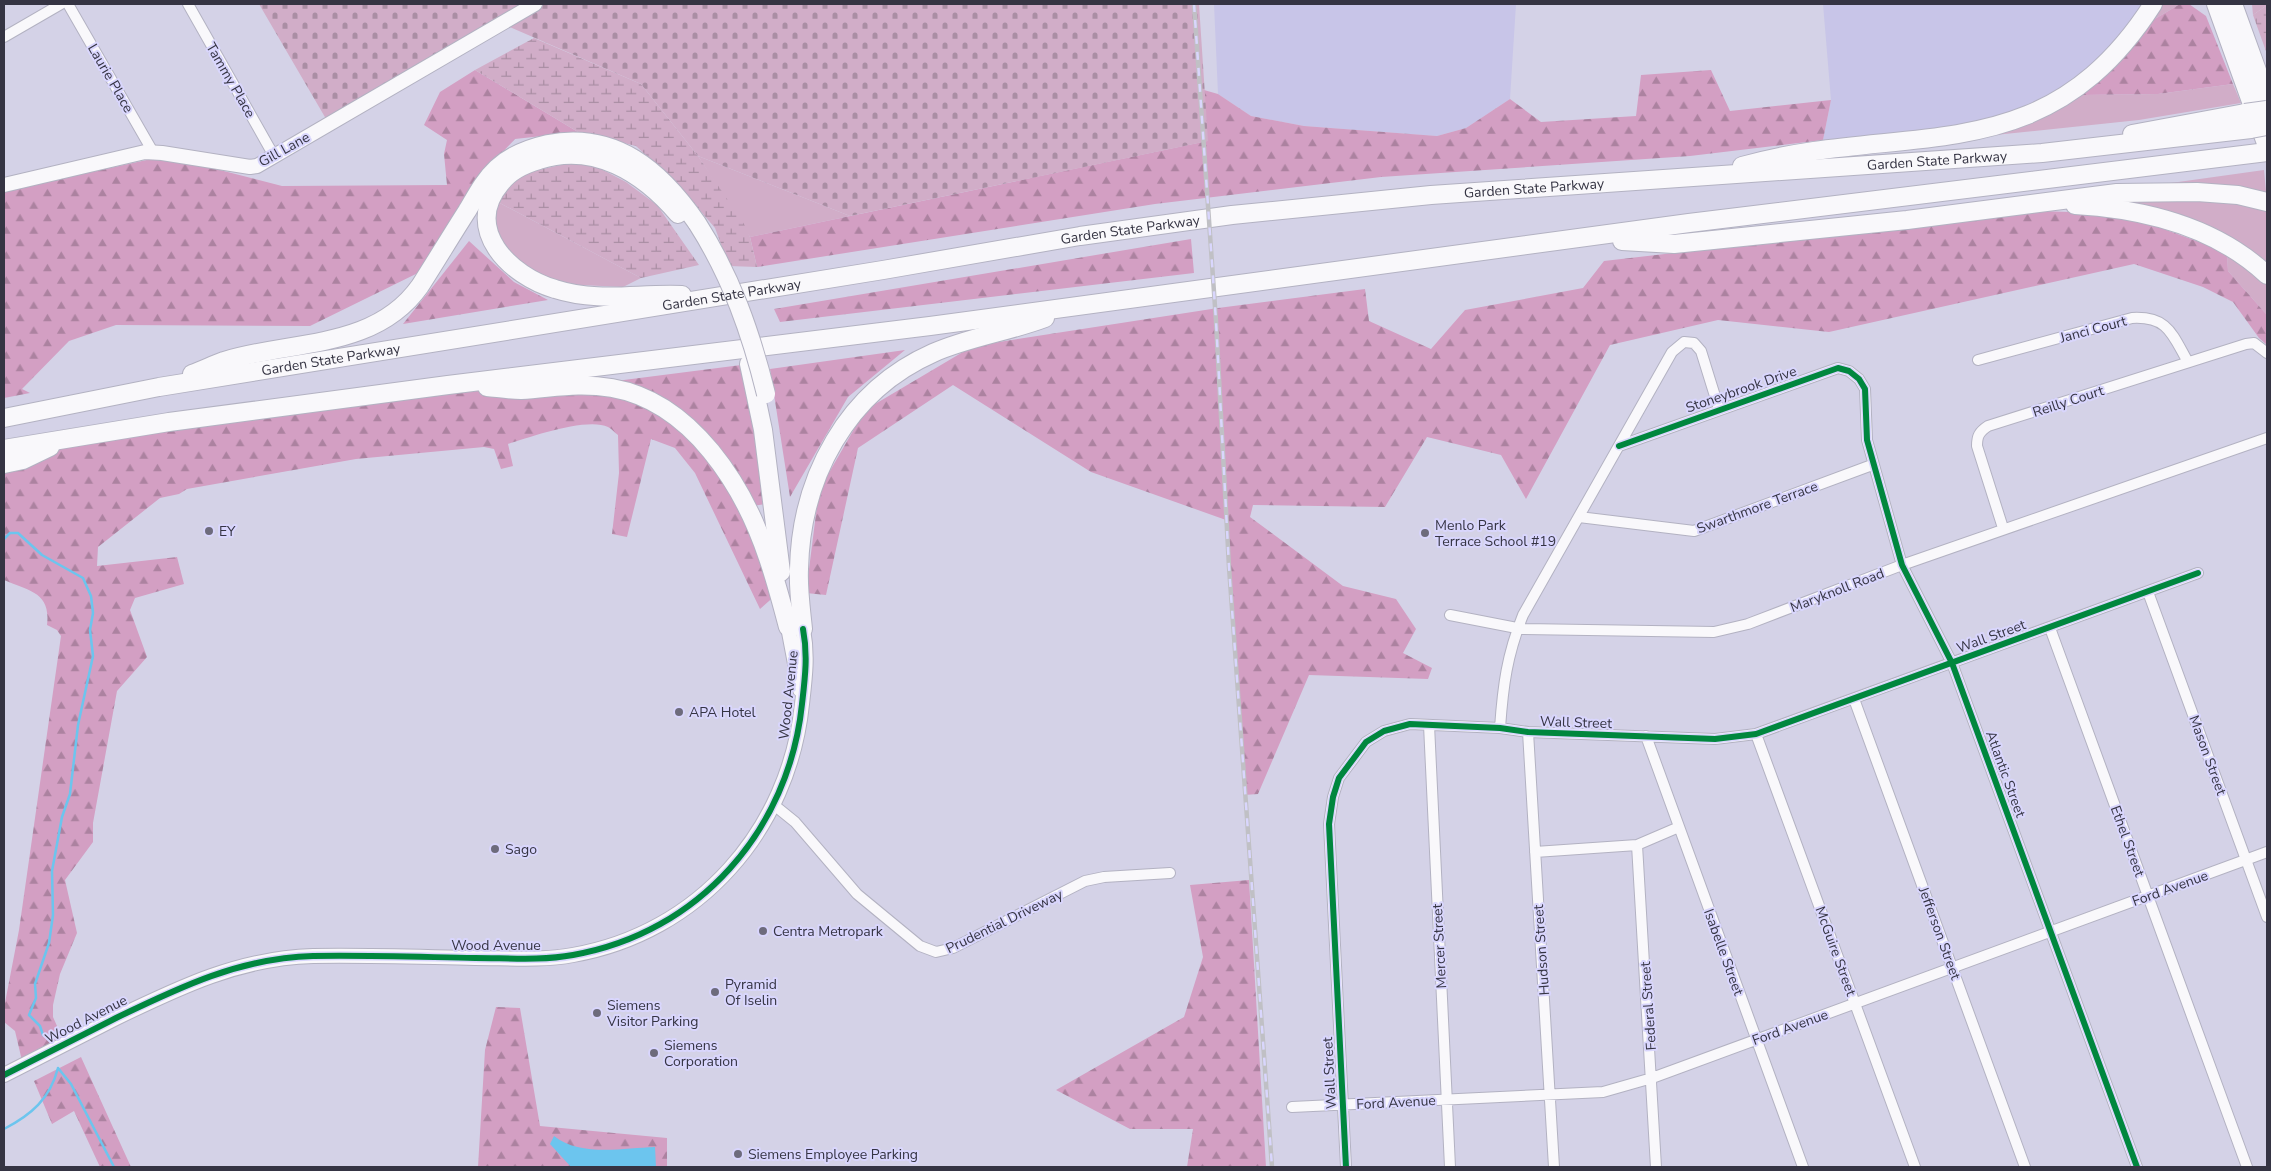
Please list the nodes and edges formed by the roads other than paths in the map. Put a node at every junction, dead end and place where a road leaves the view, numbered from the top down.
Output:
1 (61, 4) edge
2 (68, 4) edge
3 (188, 4) edge
4 (535, 4) edge
5 (2153, 4) edge
6 (2216, 4) edge
7 (2233, 4) edge
8 (2244, 4) edge
9 (4, 36) edge
10 (2267, 98) edge
11 (2267, 110) edge
12 (2254, 123) edge
13 (2265, 150) edge
14 (153, 152) junction
15 (274, 156) junction
16 (1708, 176) junction
17 (4, 185) edge
18 (2264, 201) edge
19 (2045, 203) junction
20 (692, 224) junction
21 (1584, 238) junction
22 (2267, 275) edge
23 (720, 297) junction
24 (1073, 307) junction
25 (2267, 353) edge
26 (1978, 360) dead end
27 (2188, 362) junction
28 (448, 385) junction
29 (159, 387) junction
30 (1865, 389) joint
31 (1719, 410) junction
32 (4, 418) edge
33 (70, 437) junction
34 (2267, 438) edge
35 (1619, 446) junction
36 (4, 449) edge
37 (4, 464) edge
38 (1872, 465) junction
39 (1579, 517) junction
40 (2003, 528) junction
41 (1902, 565) junction
42 (2198, 573) dead end
43 (2148, 592) junction
44 (1450, 615) dead end
45 (796, 628) junction
46 (1517, 628) junction
47 (2050, 628) junction
48 (1952, 663) junction
49 (1854, 699) junction
50 (1429, 725) junction
51 (1500, 728) junction
52 (1528, 732) junction
53 (1756, 734) junction
54 (1646, 736) junction
55 (774, 805) junction
56 (1679, 827) junction
57 (1637, 845) junction
58 (1535, 852) junction
59 (2267, 852) edge
60 (2246, 860) junction
61 (1170, 873) dead end
62 (2148, 896) junction
63 (2267, 917) edge
64 (2051, 931) junction
65 (1952, 967) junction
66 (1855, 1004) junction
67 (1756, 1039) junction
68 (4, 1074) edge
69 (1652, 1078) junction
70 (1550, 1094) junction
71 (1447, 1099) junction
72 (1344, 1104) junction
73 (1292, 1107) dead end
74 (1346, 1167) edge
75 (1450, 1167) edge
76 (1554, 1167) edge
77 (1656, 1167) edge
78 (1803, 1167) edge
79 (1915, 1167) edge
80 (2025, 1167) edge
81 (2137, 1167) edge
82 (2247, 1167) edge

1 - 9 street
2 - 14 street, Laurie Place
3 - 15 street, Tammy Place
4 - 15 street, Gill Lane
5 - 16 highway
6 - 13 highway
7 - 10 highway
8 - 10 highway
11 - 12 highway, Garden State Parkway, bridge
12 - 16 highway, Garden State Parkway
13 - 21 highway, Garden State Parkway
14 - 15 street, Gill Lane
14 - 17 street, Gill Lane
16 - 23 highway, Garden State Parkway
18 - 19 highway
19 - 21 highway
19 - 22 highway
20 - 23 highway
20 - 29 highway
20 - 45 highway
21 - 24 highway, Garden State Parkway
23 - 29 highway, Garden State Parkway
24 - 28 highway, Garden State Parkway
24 - 45 highway
25 - 27 street, Reilly Court
26 - 27 street, Janci Court
27 - 40 street, Reilly Court
28 - 33 highway, Garden State Parkway
28 - 45 highway
29 - 32 highway, Garden State Parkway
30 - 31 street, Stoneybrook Drive
30 - 38 street, Atlantic Street
31 - 35 street, Stoneybrook Drive
31 - 35 street
33 - 36 highway, Garden State Parkway
33 - 37 highway
34 - 40 street, Maryknoll Road
35 - 39 street
38 - 39 street, Swarthmore Terrace
38 - 41 street, Atlantic Street
39 - 46 street
40 - 41 street, Maryknoll Road
41 - 46 street, Maryknoll Road
41 - 48 street, Atlantic Street
42 - 43 street, Wall Street
43 - 47 street, Wall Street
43 - 60 street, Mason Street
44 - 46 street, Maryknoll Road
45 - 55 street, Wood Avenue
46 - 51 street
47 - 48 street, Wall Street
47 - 62 street, Ethel Street
48 - 49 street, Wall Street
48 - 64 street, Atlantic Street
49 - 53 street, Wall Street
49 - 65 street, Jefferson Street
50 - 51 street, Wall Street
50 - 71 street, Mercer Street
50 - 72 street, Wall Street
51 - 52 street, Wall Street
52 - 54 street, Wall Street
52 - 58 street, Hudson Street
53 - 54 street, Wall Street
53 - 66 street, McGuire Street
54 - 56 street, Isabelle Street
55 - 61 street, Prudential Driveway
55 - 68 street, Wood Avenue
56 - 57 street
56 - 67 street, Isabelle Street
57 - 58 street
57 - 69 street, Federal Street
58 - 70 street, Hudson Street
59 - 60 street, Ford Avenue
60 - 62 street, Ford Avenue
60 - 63 street, Mason Street
62 - 64 street, Ford Avenue
62 - 82 street, Ethel Street
64 - 65 street, Ford Avenue
64 - 81 street, Atlantic Street
65 - 66 street, Ford Avenue
65 - 80 street, Jefferson Street
66 - 67 street, Ford Avenue
66 - 79 street, McGuire Street
67 - 69 street, Ford Avenue
67 - 78 street, Isabelle Street
69 - 70 street, Ford Avenue
69 - 77 street, Federal Street
70 - 71 street, Ford Avenue
70 - 76 street, Hudson Street
71 - 72 street, Ford Avenue
71 - 75 street, Mercer Street
72 - 73 street, Ford Avenue
72 - 74 street, Wall Street

